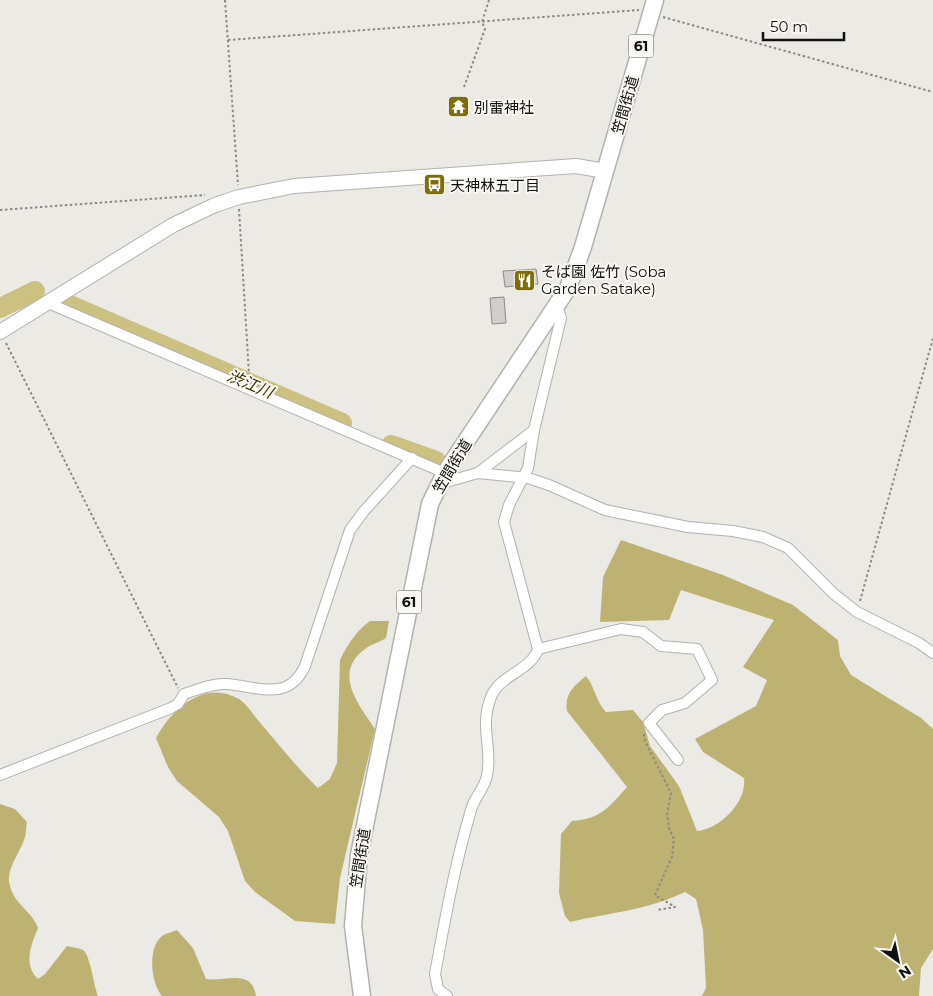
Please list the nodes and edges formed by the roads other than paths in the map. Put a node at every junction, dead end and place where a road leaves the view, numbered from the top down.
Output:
1 (653, 7) edge
2 (606, 171) junction
3 (48, 303) junction
4 (557, 307) junction
5 (0, 332) edge
6 (534, 430) junction
7 (412, 458) junction
8 (478, 473) junction
9 (521, 477) junction
10 (442, 479) junction
11 (538, 649) junction
12 (933, 653) edge
13 (678, 760) dead end
14 (0, 775) edge
15 (362, 996) edge
16 (447, 996) edge

1 - 2 main road, 笠間街道 / 61
2 - 3 street
2 - 4 main road, 笠間街道 / 61
3 - 5 street
3 - 7 street
4 - 6 street
4 - 10 main road, 笠間街道 / 61
6 - 8 street
6 - 9 street
7 - 10 street
7 - 14 street
8 - 9 street
8 - 10 street
9 - 11 street
9 - 12 street
10 - 15 main road, 笠間街道 / 61
11 - 13 street
11 - 16 street

